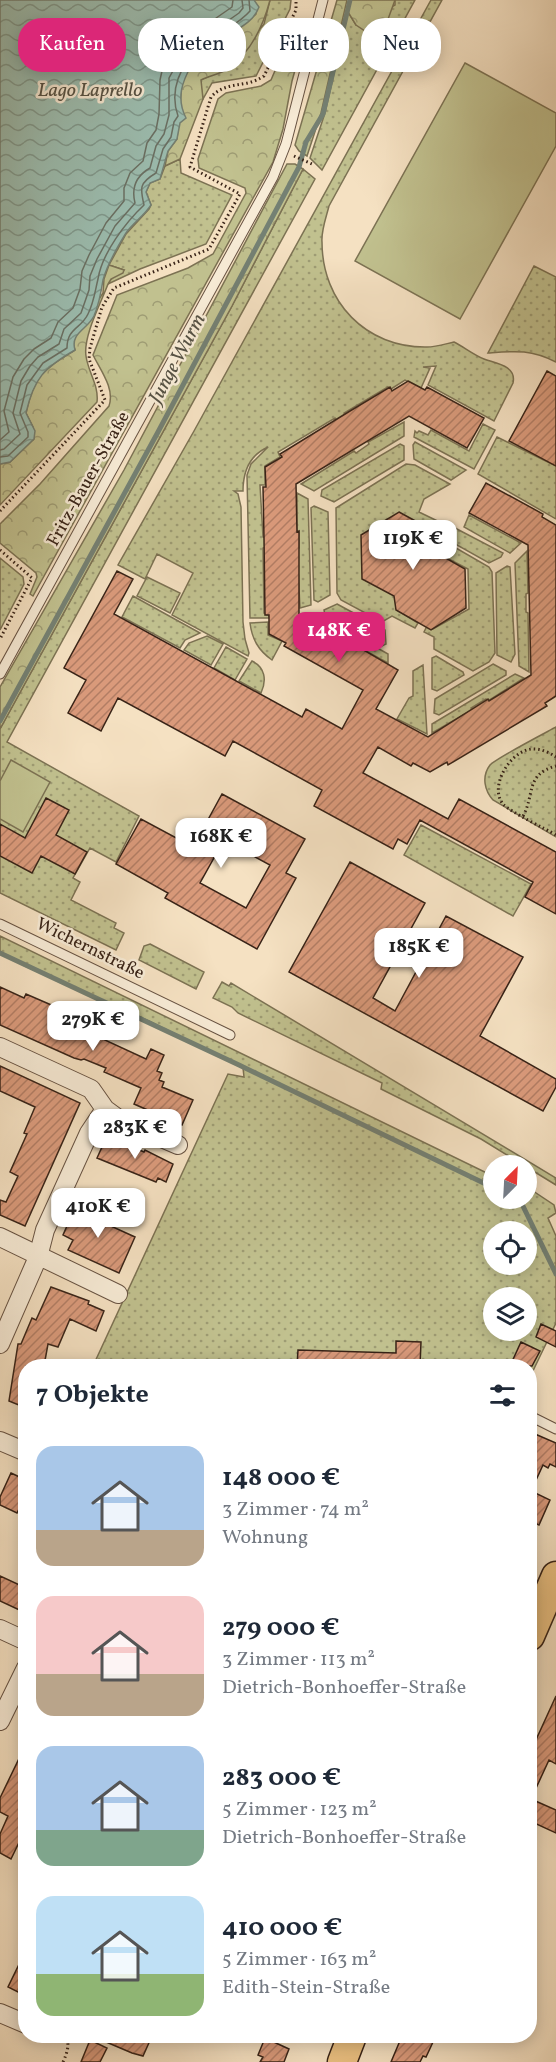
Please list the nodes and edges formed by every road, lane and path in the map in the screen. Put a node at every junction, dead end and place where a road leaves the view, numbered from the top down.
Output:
1 (296, 0) edge
2 (323, 0) edge
3 (284, 151) junction
4 (312, 165) dead end
5 (0, 511) edge
6 (0, 550) edge
7 (0, 639) edge
8 (0, 674) edge
9 (556, 757) edge
10 (556, 766) edge
11 (522, 816) junction
12 (556, 835) edge
13 (0, 924) edge
14 (230, 1035) dead end
15 (0, 1047) edge
16 (105, 1109) junction
17 (178, 1145) dead end
18 (0, 1237) edge
19 (38, 1257) junction
20 (118, 1294) dead end
21 (0, 1344) edge
22 (537, 1420) edge
23 (556, 1429) edge
24 (0, 1441) edge
25 (18, 1449) edge
26 (556, 1576) edge
27 (537, 1620) edge
28 (0, 1629) edge
29 (18, 1637) edge
30 (18, 1684) edge
31 (0, 1721) edge
32 (0, 2013) edge
33 (18, 2021) edge
34 (69, 2043) edge
35 (349, 2043) edge
36 (63, 2062) edge
37 (342, 2062) edge

1 - 5 path
2 - 3 lane, Fritz-Bauer-Straße
3 - 4 path
3 - 8 lane, Fritz-Bauer-Straße
6 - 7 path
9 - 11 path
10 - 11 path
11 - 12 path
13 - 14 lane, Wichernstraße
15 - 16 street
16 - 17 street
16 - 19 street
18 - 19 street
19 - 20 street
19 - 21 street
22 - 23 lane
24 - 25 street
26 - 27 main road
28 - 29 street
30 - 31 street
32 - 33 street
34 - 36 path
35 - 37 main road

